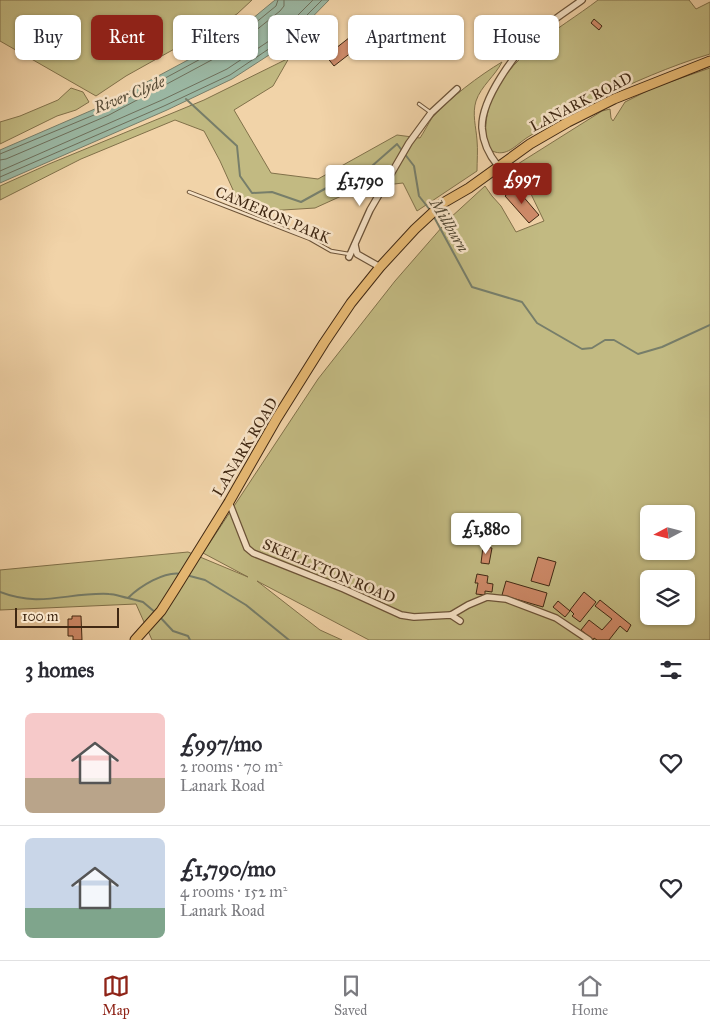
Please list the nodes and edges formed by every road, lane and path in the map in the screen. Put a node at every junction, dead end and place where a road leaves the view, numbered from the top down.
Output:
1 (582, 0) edge
2 (710, 61) edge
3 (457, 89) dead end
4 (419, 104) dead end
5 (431, 113) junction
6 (498, 166) junction
7 (189, 192) dead end
8 (355, 245) junction
9 (350, 256) joint
10 (380, 267) junction
11 (229, 502) junction
12 (451, 615) junction
13 (460, 621) dead end
14 (135, 640) edge
15 (589, 640) edge

1 - 6 street
2 - 6 main road, LANARK ROAD
3 - 5 street
4 - 5 lane
5 - 8 street
6 - 10 main road, LANARK ROAD
7 - 9 lane, CAMERON PARK
8 - 9 street
8 - 10 street
10 - 11 main road, LANARK ROAD
11 - 12 street, SKELLYTON ROAD
11 - 14 main road, LANARK ROAD
12 - 13 street
12 - 15 street

